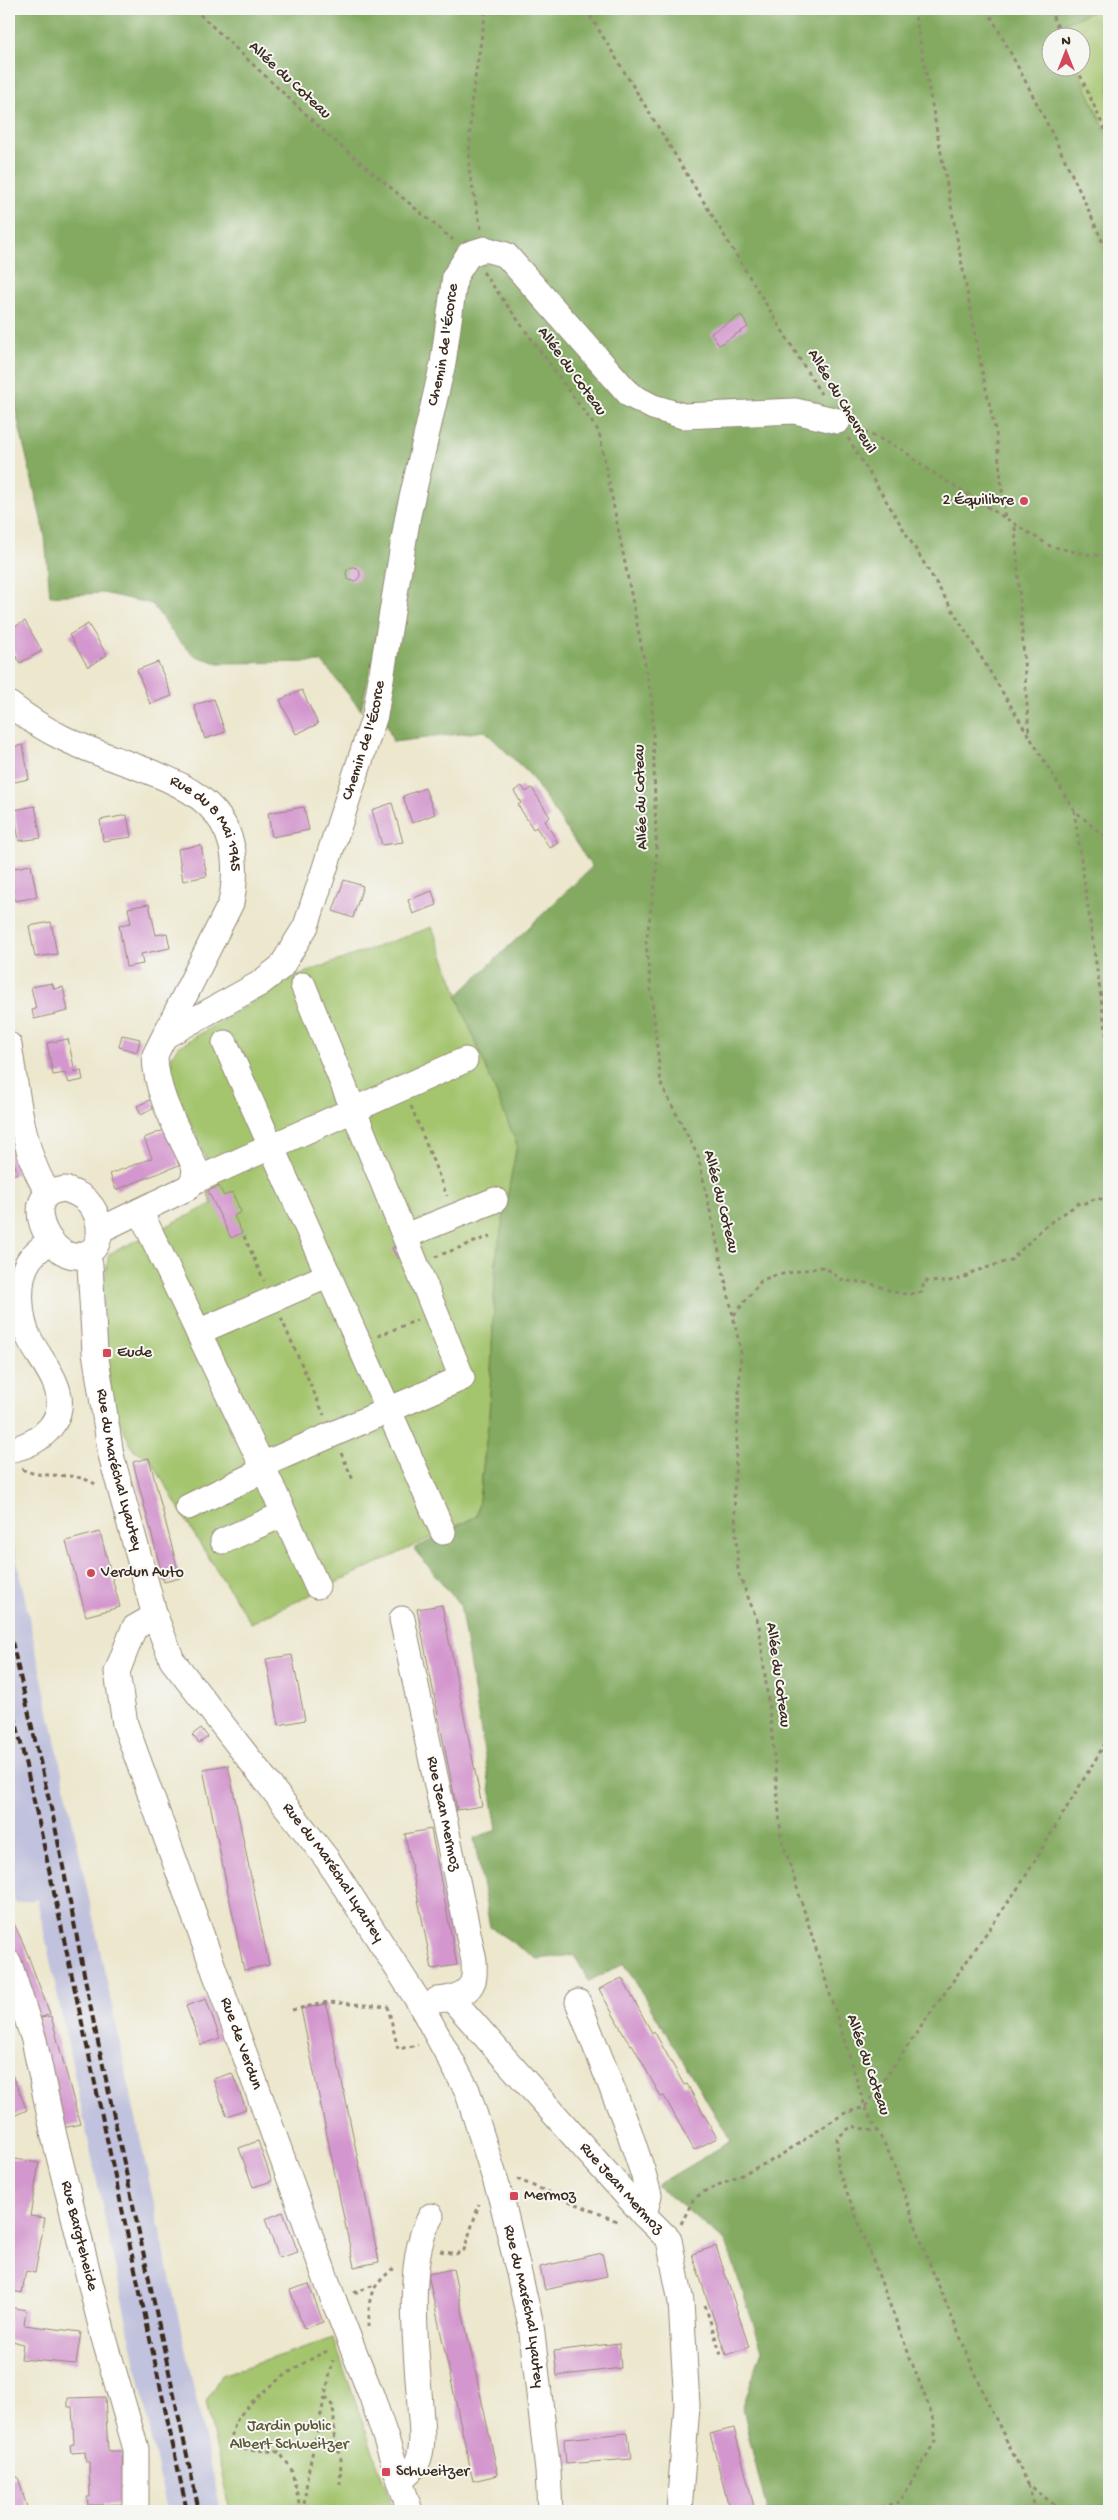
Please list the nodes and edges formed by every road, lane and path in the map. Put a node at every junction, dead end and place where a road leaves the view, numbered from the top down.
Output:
1 (194, 9) edge
2 (486, 9) edge
3 (586, 9) edge
4 (914, 9) edge
5 (987, 9) edge
6 (1050, 9) edge
7 (1059, 28) edge
8 (1081, 78) edge
9 (1109, 139) edge
10 (477, 251) junction
11 (1109, 257) edge
12 (838, 421) junction
13 (1005, 518) junction
14 (1014, 526) junction
15 (1109, 556) edge
16 (9, 704) edge
17 (1029, 736) junction
18 (1074, 810) junction
19 (1109, 841) edge
20 (303, 985) dead end
21 (165, 1036) junction
22 (225, 1043) dead end
23 (9, 1045) edge
24 (1109, 1053) edge
25 (465, 1060) dead end
26 (404, 1087) junction
27 (353, 1110) junction
28 (271, 1147) junction
29 (192, 1182) junction
30 (49, 1193) junction
31 (495, 1200) dead end
32 (1109, 1201) edge
33 (140, 1210) junction
34 (455, 1216) junction
35 (100, 1230) junction
36 (244, 1236) dead end
37 (405, 1236) junction
38 (490, 1236) dead end
39 (50, 1240) junction
40 (86, 1253) junction
41 (416, 1264) junction
42 (329, 1275) junction
43 (273, 1300) junction
44 (435, 1313) junction
45 (733, 1316) junction
46 (198, 1332) junction
47 (359, 1344) junction
48 (389, 1410) junction
49 (332, 1434) junction
50 (10, 1450) edge
51 (263, 1468) junction
52 (354, 1482) dead end
53 (121, 1492) junction
54 (188, 1507) dead end
55 (284, 1514) junction
56 (443, 1532) dead end
57 (223, 1541) dead end
58 (317, 1586) dead end
59 (155, 1616) junction
60 (402, 1619) dead end
61 (1109, 1737) edge
62 (9, 1963) edge
63 (452, 1999) junction
64 (420, 2002) junction
65 (578, 2002) dead end
66 (292, 2010) dead end
67 (440, 2041) junction
68 (865, 2107) junction
69 (878, 2132) junction
70 (644, 2215) junction
71 (431, 2216) dead end
72 (680, 2226) dead end
73 (416, 2275) junction
74 (369, 2335) dead end
75 (325, 2397) junction
76 (401, 2479) junction
77 (1028, 2484) junction
78 (340, 2485) dead end
79 (136, 2511) edge
80 (302, 2511) edge
81 (410, 2511) edge
82 (550, 2511) edge
83 (679, 2511) edge
84 (873, 2511) edge
85 (1036, 2511) edge
86 (1062, 2511) edge

1 - 10 path, Allée du Coteau
2 - 10 path
3 - 12 path, Allée du Chevreuil
4 - 13 path
5 - 11 path
6 - 7 path
8 - 9 path
10 - 12 street
10 - 21 street, Chemin de l'Écorce
10 - 45 path, Allée du Coteau
12 - 13 path
12 - 17 path, Allée du Chevreuil
13 - 14 path
14 - 15 path
14 - 17 path
16 - 21 street, Rue du 8 Mai 1945
17 - 18 path, Allée du Chevreuil
18 - 19 path
18 - 24 path
20 - 27 street
21 - 29 street, Rue du 8 Mai 1945
22 - 28 street
23 - 30 street
25 - 26 street
26 - 27 street
26 - 34 path
27 - 28 street
27 - 37 street
28 - 29 street
28 - 42 street
29 - 33 street
30 - 35 street
30 - 39 street
31 - 34 street
32 - 45 path
33 - 35 street
33 - 46 street
34 - 37 street
35 - 40 street
36 - 43 path
37 - 41 street
38 - 41 path
39 - 40 street
39 - 50 street
40 - 53 street, Rue du Maréchal Lyautey
41 - 44 street
42 - 43 street
42 - 47 street
43 - 46 street
43 - 49 path
44 - 47 path
44 - 48 street
45 - 68 path, Allée du Coteau
46 - 51 street
47 - 48 street
48 - 49 street
48 - 56 street
49 - 51 street
49 - 52 path
50 - 53 path
51 - 54 street
51 - 55 street
53 - 59 street, Rue du Maréchal Lyautey
55 - 57 street
55 - 58 street
59 - 64 street, Rue du Maréchal Lyautey
59 - 76 street, Rue de Verdun
60 - 63 street, Rue Jean Mermoz
61 - 68 path
62 - 79 street, Rue Bargteheide
63 - 64 street
63 - 70 street, Rue Jean Mermoz
64 - 67 street, Rue du Maréchal Lyautey
65 - 70 street
66 - 67 path
67 - 82 street, Rue du Maréchal Lyautey
68 - 69 path, Allée du Coteau
68 - 72 path
69 - 77 path, Allée du Coteau
69 - 84 path
70 - 83 street, Rue Jean Mermoz
71 - 73 street
73 - 74 path
73 - 76 street
75 - 78 path
75 - 80 path
75 - 80 path
76 - 81 street, Rue de Verdun
77 - 85 path
77 - 86 path, Allée du Coteau

